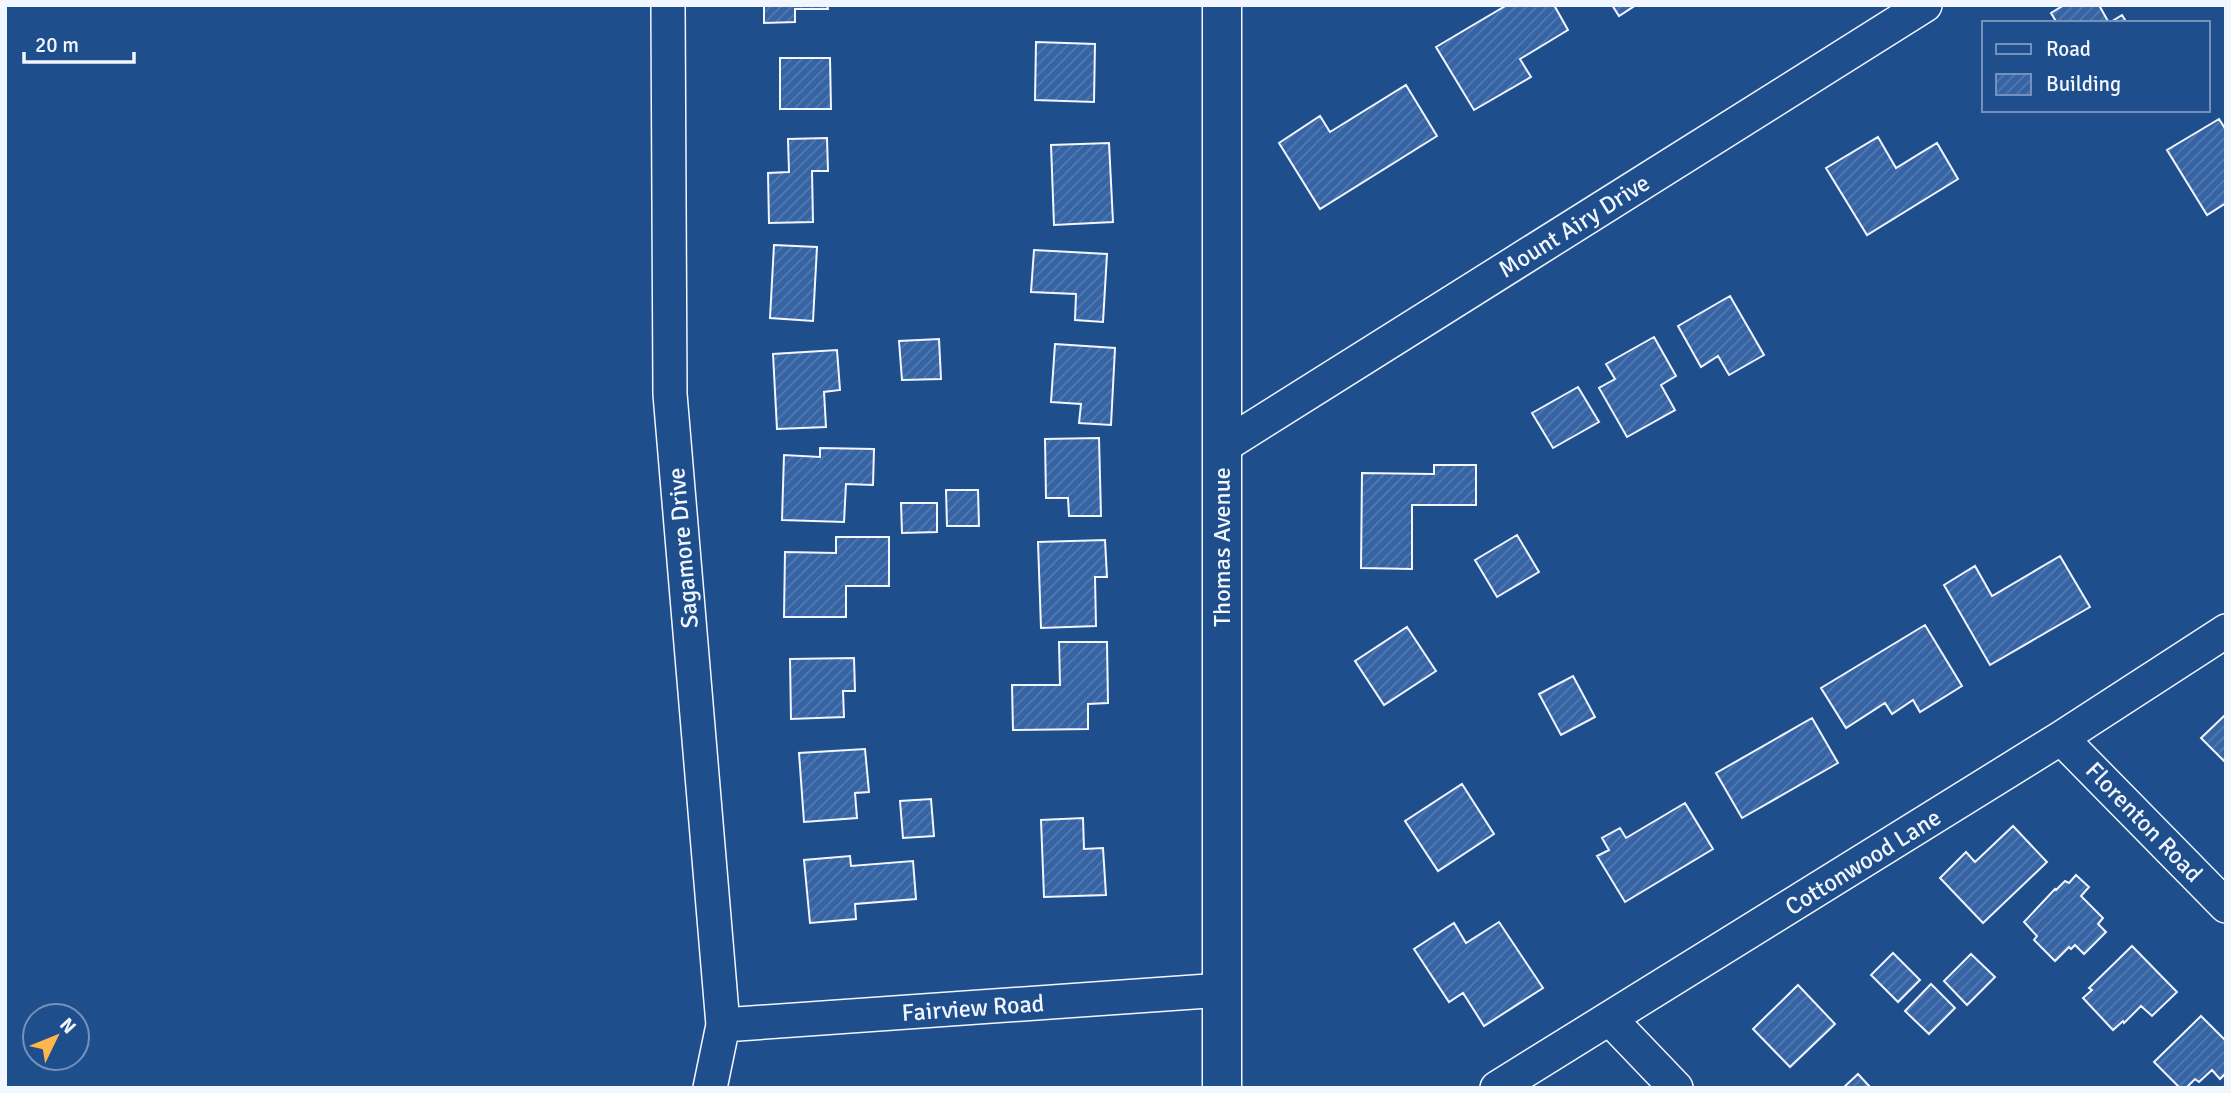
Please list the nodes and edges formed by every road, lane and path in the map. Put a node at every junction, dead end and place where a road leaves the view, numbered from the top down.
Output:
1 (668, 5) edge
2 (1223, 5) edge
3 (1925, 5) edge
4 (1223, 447) junction
5 (2226, 631) edge
6 (2062, 738) junction
7 (2226, 906) edge
8 (1222, 990) junction
9 (1609, 1019) junction
10 (723, 1026) junction
11 (709, 1088) edge
12 (1222, 1088) edge
13 (1497, 1088) edge
14 (1675, 1088) edge

1 - 10 street, Sagamore Drive
2 - 4 main road, Thomas Avenue
3 - 4 street, Mount Airy Drive
4 - 8 main road, Thomas Avenue
5 - 6 street, Cottonwood Lane
6 - 7 street, Florenton Road
6 - 9 street, Cottonwood Lane
8 - 10 street, Fairview Road
8 - 12 main road, Thomas Avenue
9 - 13 street, Cottonwood Lane
9 - 14 street
10 - 11 street, Sagamore Drive

